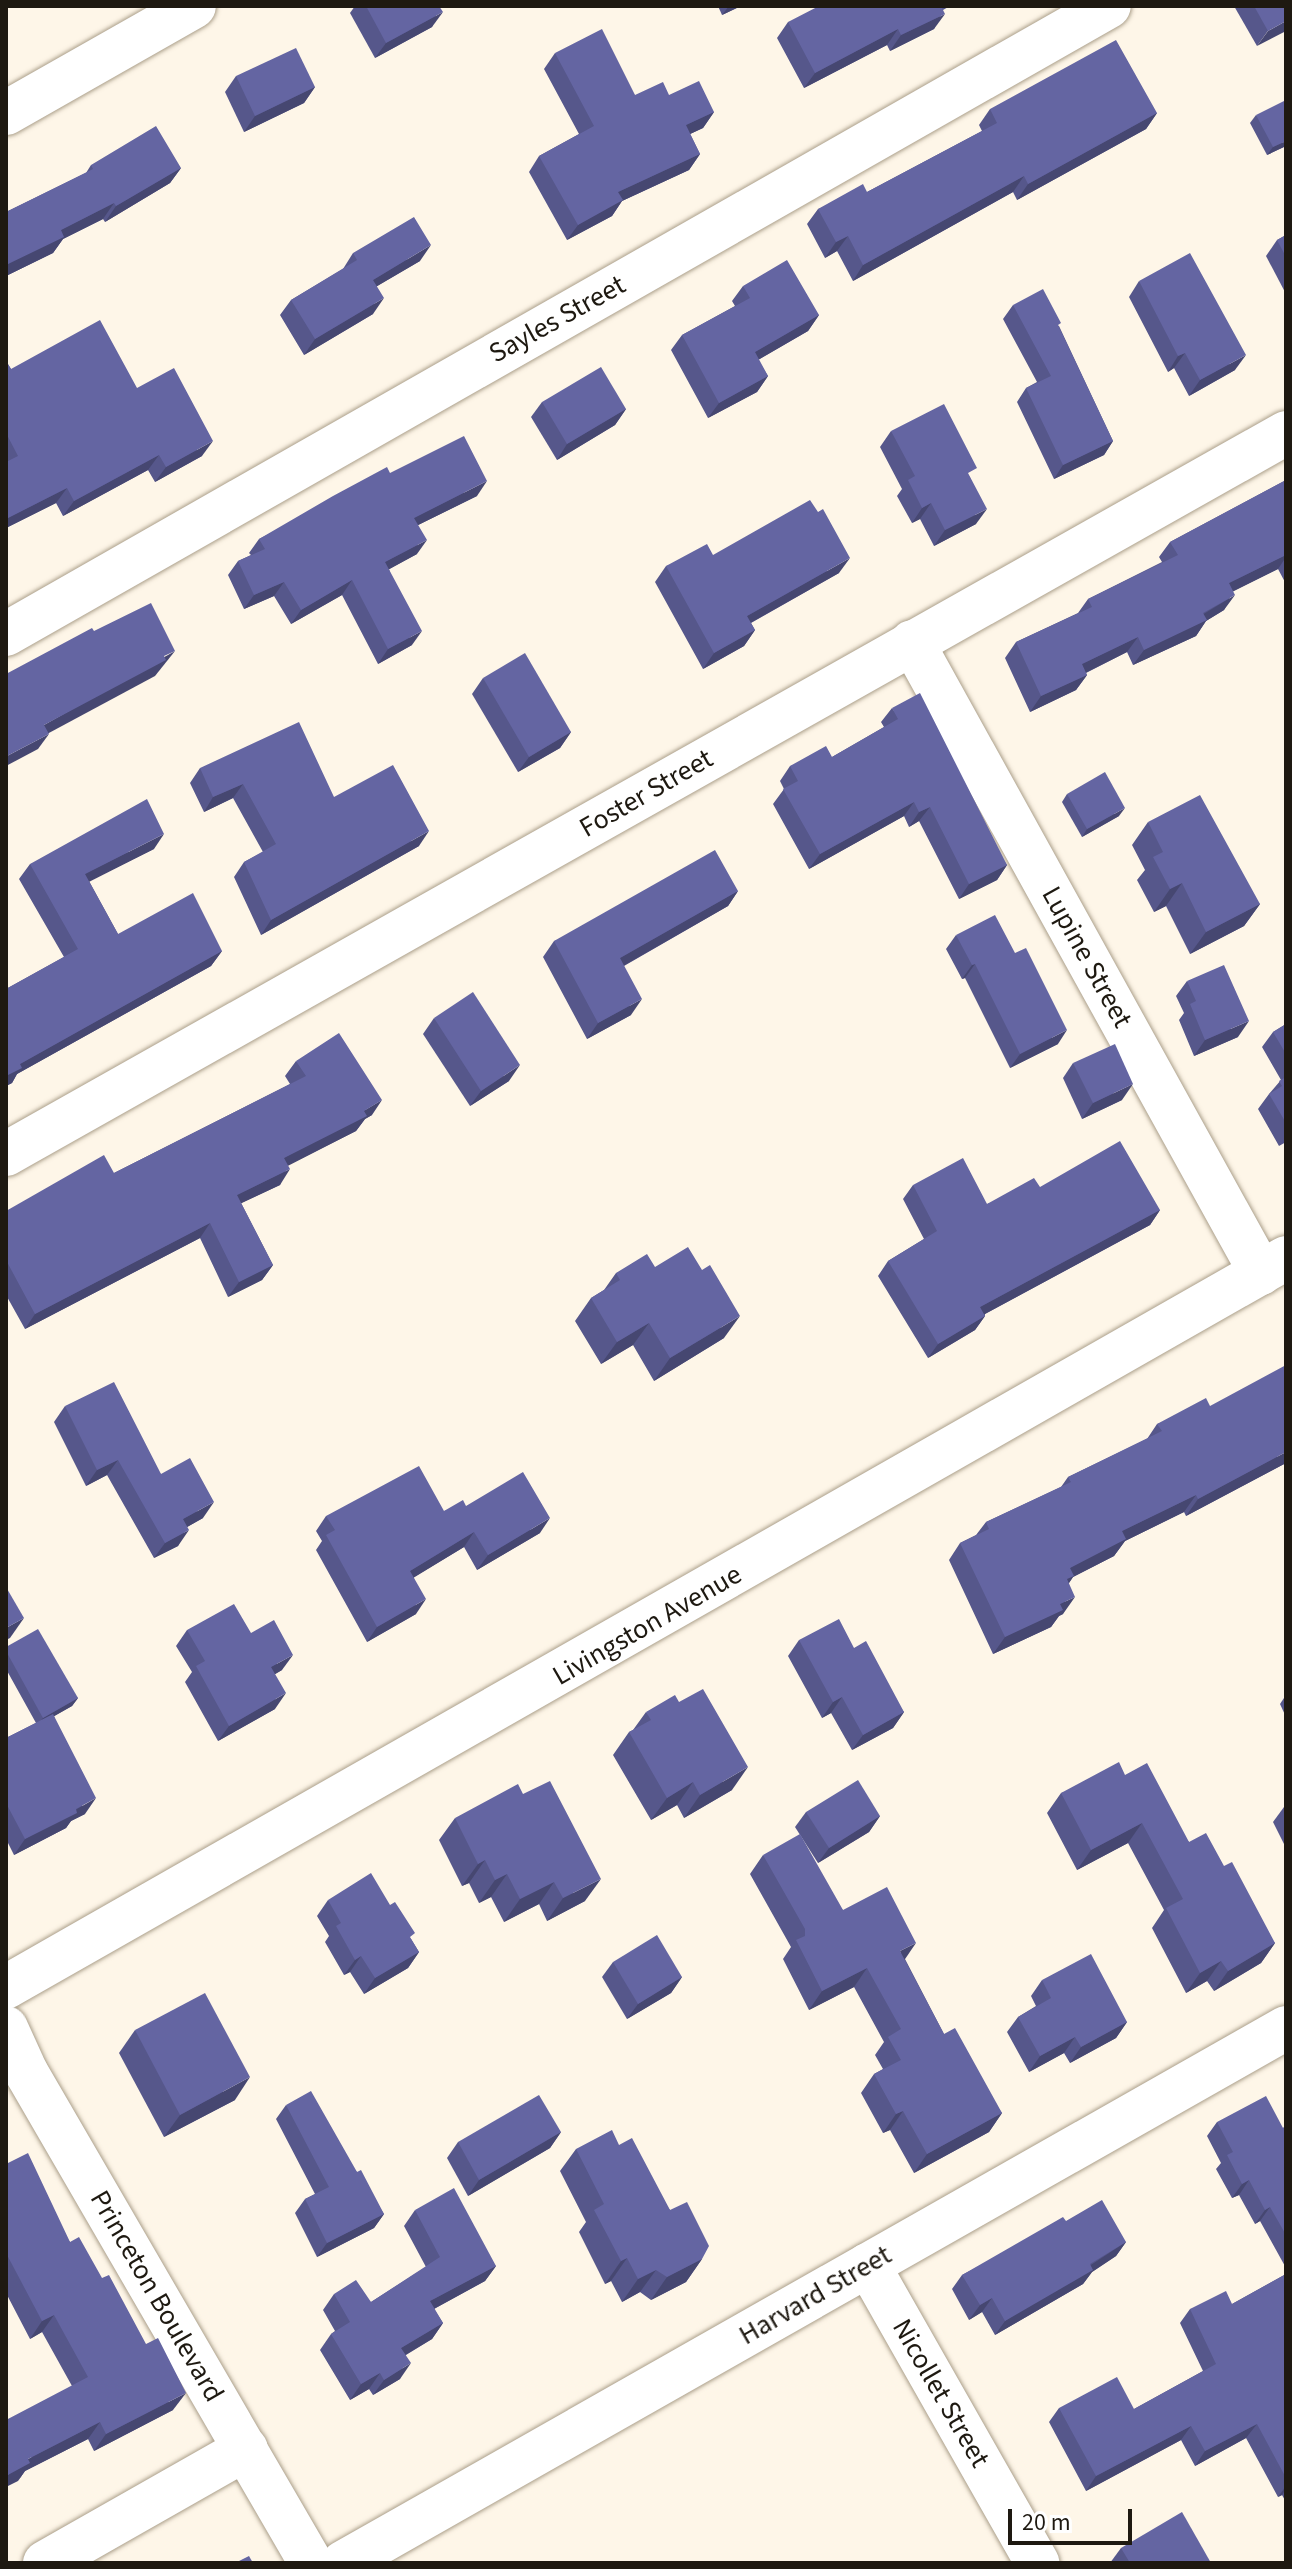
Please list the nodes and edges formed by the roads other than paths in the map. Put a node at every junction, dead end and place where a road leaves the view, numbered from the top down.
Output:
1 (194, 6) edge
2 (1109, 6) edge
3 (6, 113) edge
4 (1286, 433) edge
5 (6, 634) edge
6 (912, 642) junction
7 (6, 1154) edge
8 (1274, 1266) edge
9 (6, 1987) edge
10 (6, 2028) edge
11 (1280, 2044) edge
12 (16, 2078) edge
13 (868, 2265) junction
14 (246, 2449) junction
15 (45, 2563) edge
16 (311, 2563) edge
17 (343, 2563) edge
18 (1037, 2563) edge

1 - 3 street
2 - 5 street, Sayles Street
4 - 6 street, Foster Street
6 - 7 street, Foster Street
6 - 8 street, Lupine Street
8 - 9 street, Livingston Avenue
10 - 12 street, Princeton Boulevard
11 - 13 street, Harvard Street
12 - 14 street, Princeton Boulevard
13 - 17 street, Harvard Street
13 - 18 street, Nicollet Street
14 - 15 street
14 - 16 street, Princeton Boulevard

